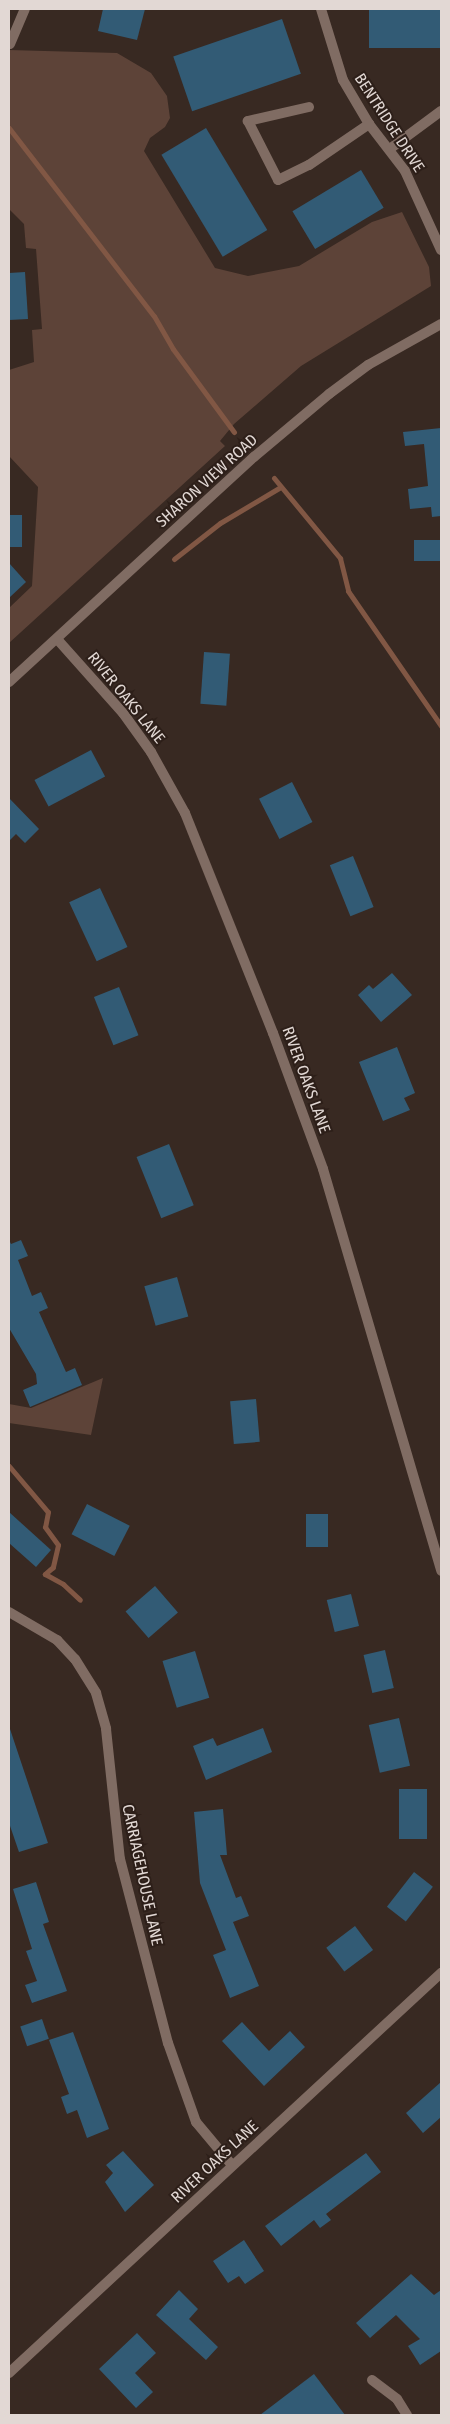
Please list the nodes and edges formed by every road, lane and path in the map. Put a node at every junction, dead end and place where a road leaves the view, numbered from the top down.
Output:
1 (25, 9) edge
2 (321, 9) edge
3 (10, 44) dead end
4 (309, 107) dead end
5 (441, 111) edge
6 (369, 124) junction
7 (391, 148) junction
8 (441, 250) edge
9 (441, 324) edge
10 (57, 639) junction
11 (9, 682) edge
12 (441, 1571) edge
13 (9, 1612) edge
14 (441, 1973) edge
15 (232, 2165) junction
16 (9, 2373) edge
17 (372, 2380) dead end
18 (407, 2415) edge

1 - 3 street
2 - 6 street, BENTRIDGE DRIVE
4 - 6 street
5 - 7 street
6 - 7 street, BENTRIDGE DRIVE
7 - 8 street, BENTRIDGE DRIVE
9 - 10 street, SHARON VIEW ROAD
10 - 11 street, SHARON VIEW ROAD
10 - 12 street, RIVER OAKS LANE
13 - 15 street, CARRIAGEHOUSE LANE
14 - 15 street, RIVER OAKS LANE
15 - 16 street, RIVER OAKS LANE
17 - 18 street

